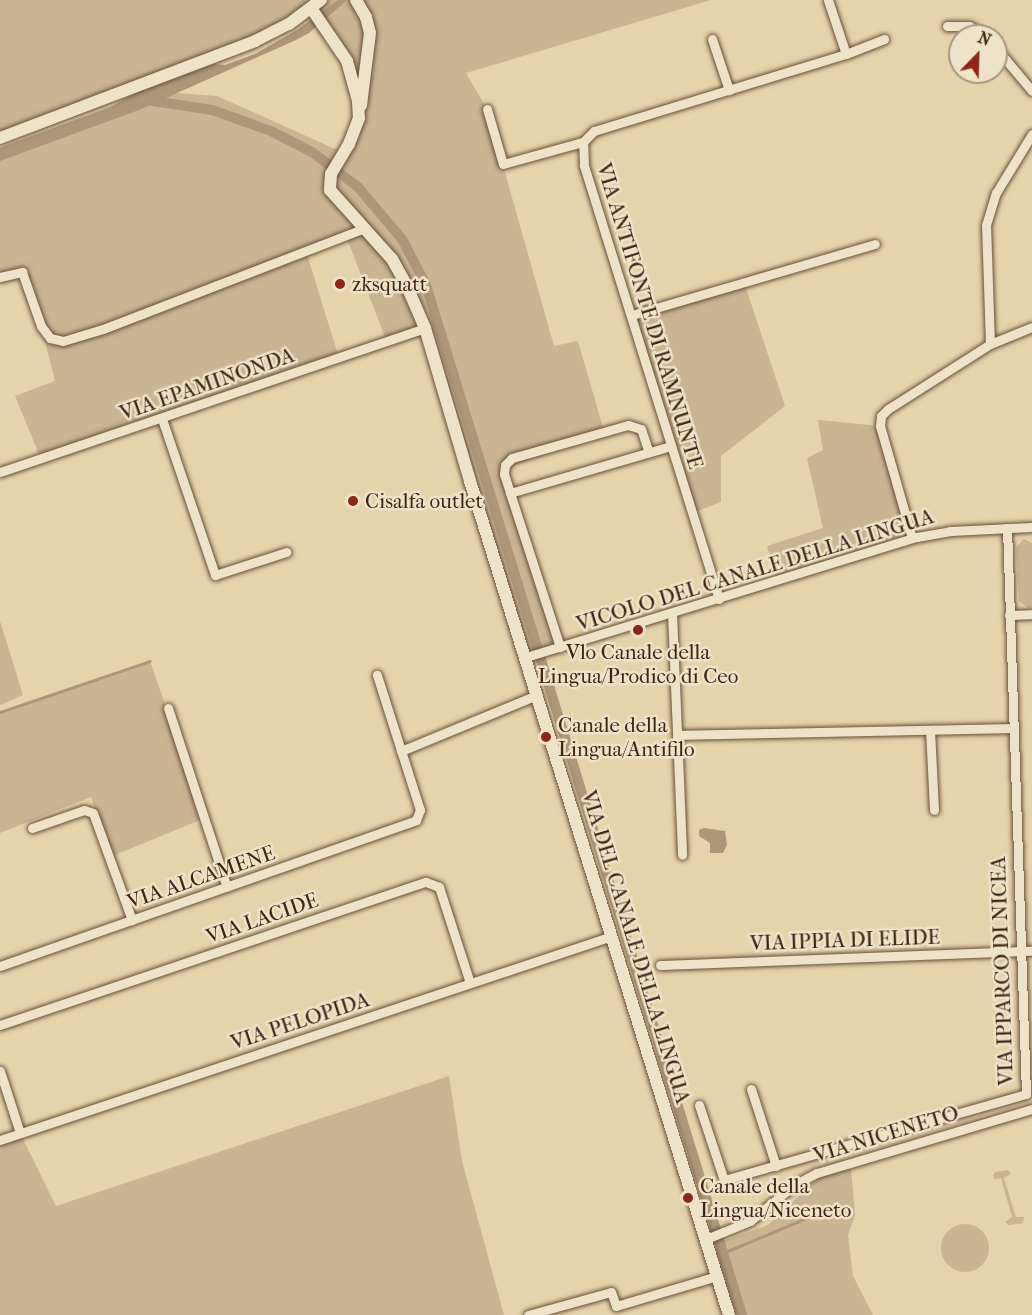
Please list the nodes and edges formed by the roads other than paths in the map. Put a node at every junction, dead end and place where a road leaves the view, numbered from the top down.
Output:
1 (828, 0) edge
2 (357, 1) edge
3 (315, 6) edge
4 (712, 39) dead end
5 (884, 39) dead end
6 (846, 54) junction
7 (369, 58) junction
8 (347, 61) junction
9 (1008, 62) edge
10 (729, 90) junction
11 (1032, 91) edge
12 (487, 109) dead end
13 (359, 118) junction
14 (1032, 134) edge
15 (0, 138) edge
16 (583, 142) junction
17 (365, 228) junction
18 (875, 244) dead end
19 (0, 277) edge
20 (632, 315) junction
21 (1032, 327) edge
22 (425, 328) junction
23 (990, 344) junction
24 (162, 419) junction
25 (671, 446) junction
26 (648, 450) junction
27 (0, 472) edge
28 (510, 493) junction
29 (1032, 527) edge
30 (1006, 528) junction
31 (912, 538) junction
32 (286, 552) dead end
33 (719, 599) junction
34 (672, 613) junction
35 (1032, 614) edge
36 (1009, 615) junction
37 (560, 646) junction
38 (529, 656) junction
39 (377, 675) dead end
40 (537, 694) junction
41 (168, 708) dead end
42 (1011, 728) junction
43 (930, 730) junction
44 (676, 735) junction
45 (401, 751) junction
46 (934, 810) dead end
47 (32, 828) dead end
48 (682, 855) dead end
49 (227, 887) junction
50 (132, 920) junction
51 (612, 936) junction
52 (1032, 951) edge
53 (1020, 952) junction
54 (660, 964) dead end
55 (0, 966) edge
56 (470, 983) junction
57 (0, 1025) edge
58 (0, 1071) edge
59 (751, 1089) dead end
60 (1026, 1094) junction
61 (699, 1106) dead end
62 (1030, 1110) edge
63 (20, 1133) junction
64 (0, 1140) edge
65 (776, 1166) junction
66 (710, 1238) junction
67 (717, 1276) junction
68 (528, 1315) edge
69 (729, 1315) edge

1 - 6 street
2 - 7 street
3 - 8 street, VIA DEL CANALE DELLA LINGUA
3 - 15 street
4 - 10 street
5 - 6 street, VIA ANTIFONTE DI RAMNUNTE
6 - 10 street, VIA ANTIFONTE DI RAMNUNTE
7 - 8 street
7 - 13 street
8 - 13 street, VIA DEL CANALE DELLA LINGUA
9 - 11 street
10 - 16 street, VIA ANTIFONTE DI RAMNUNTE
12 - 16 street
13 - 17 street, VIA DEL CANALE DELLA LINGUA
14 - 23 street
16 - 20 street, VIA ANTIFONTE DI RAMNUNTE
17 - 19 street
17 - 22 street, VIA DEL CANALE DELLA LINGUA
18 - 20 street
20 - 25 street, VIA ANTIFONTE DI RAMNUNTE
21 - 23 street
22 - 24 street, VIA EPAMINONDA
22 - 38 street, VIA DEL CANALE DELLA LINGUA
23 - 31 street
24 - 27 street, VIA EPAMINONDA
24 - 32 street
25 - 26 street
25 - 33 street, VIA ANTIFONTE DI RAMNUNTE
26 - 28 street
26 - 28 street
28 - 37 street
29 - 30 street, VICOLO DEL CANALE DELLA LINGUA
30 - 31 street, VICOLO DEL CANALE DELLA LINGUA
30 - 36 street, VIA IPPARCO DI NICEA
31 - 33 street, VICOLO DEL CANALE DELLA LINGUA
33 - 34 street, VICOLO DEL CANALE DELLA LINGUA
34 - 37 street, VICOLO DEL CANALE DELLA LINGUA
34 - 44 street
35 - 36 street
36 - 42 street, VIA IPPARCO DI NICEA
37 - 38 street, VICOLO DEL CANALE DELLA LINGUA
38 - 40 street, VIA DEL CANALE DELLA LINGUA
39 - 45 street
40 - 45 street
40 - 51 street, VIA DEL CANALE DELLA LINGUA
41 - 49 street
42 - 43 street
42 - 53 street, VIA IPPARCO DI NICEA
43 - 44 street
43 - 46 street
44 - 48 street
45 - 49 street, VIA ALCAMENE
47 - 50 street
49 - 50 street, VIA ALCAMENE
50 - 55 street, VIA ALCAMENE
51 - 56 street, VIA PELOPIDA
51 - 66 street, VIA DEL CANALE DELLA LINGUA
52 - 53 street, VIA IPPIA DI ELIDE
53 - 54 street, VIA IPPIA DI ELIDE
53 - 60 street, VIA IPPARCO DI NICEA
56 - 57 street, VIA LACIDE
56 - 63 street, VIA PELOPIDA
58 - 63 street
59 - 65 street
60 - 62 street
60 - 65 street, VIA IPPARCO DI NICEA
61 - 65 street, VIA IPPARCO DI NICEA
62 - 66 street, VIA NICENETO
63 - 64 street, VIA PELOPIDA
66 - 67 street, VIA DEL CANALE DELLA LINGUA
67 - 68 street
67 - 69 street, VIA DEL CANALE DELLA LINGUA

